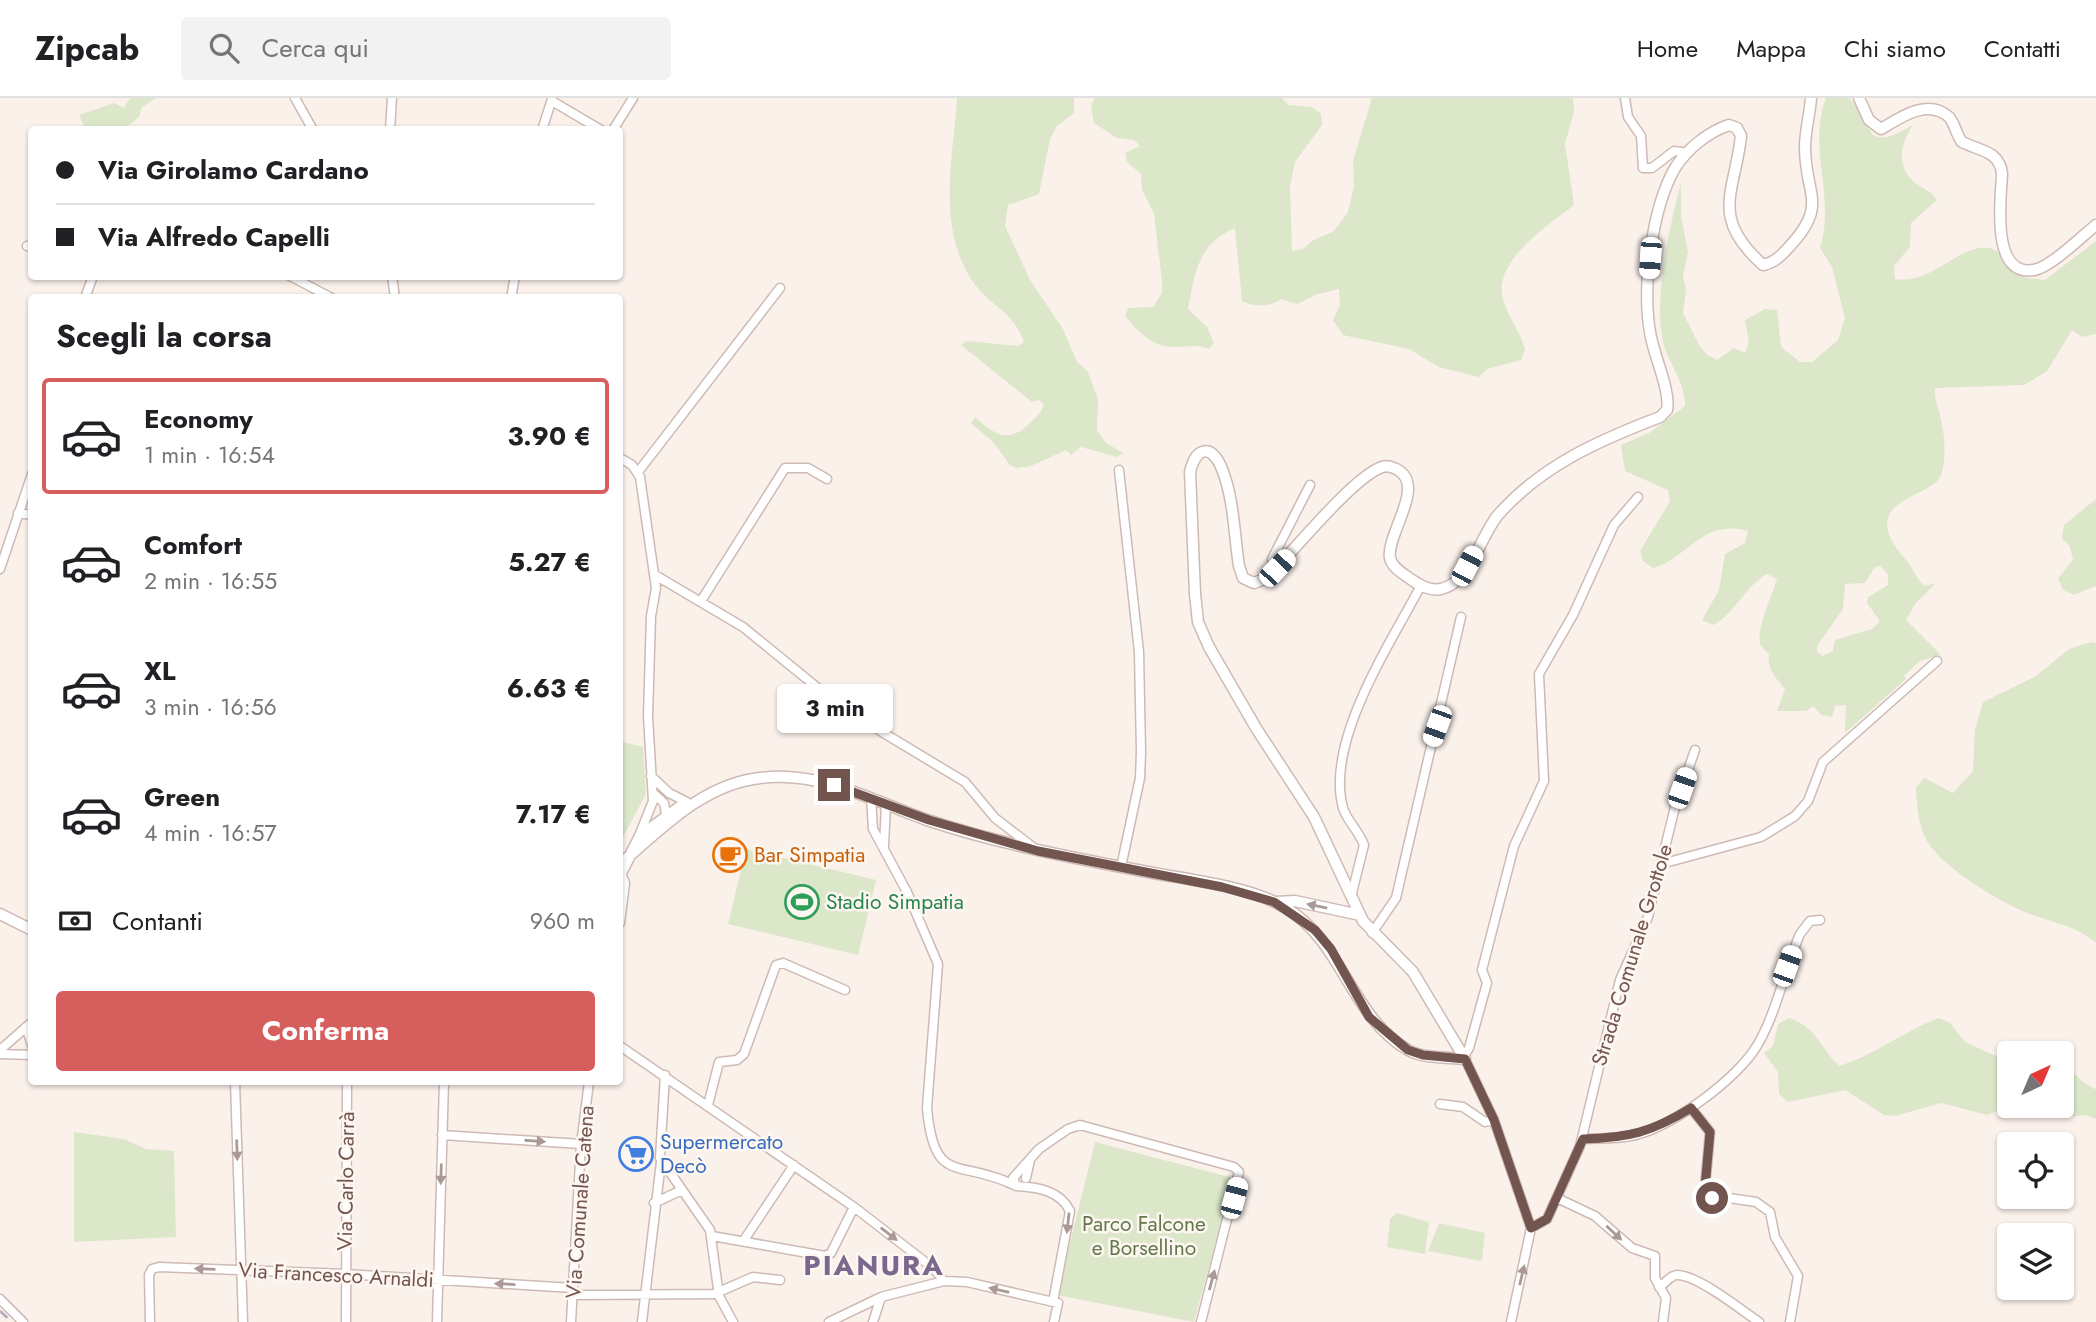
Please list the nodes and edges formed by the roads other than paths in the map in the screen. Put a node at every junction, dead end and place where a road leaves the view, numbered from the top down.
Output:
1 (295, 98) edge
2 (392, 98) edge
3 (633, 98) edge
4 (1625, 98) edge
5 (1811, 98) edge
6 (1859, 98) edge
7 (552, 100) edge
8 (311, 126) edge
9 (390, 126) edge
10 (543, 126) edge
11 (594, 126) edge
12 (616, 126) edge
13 (1684, 157) junction
14 (2096, 225) edge
15 (297, 280) edge
16 (780, 288) dead end
17 (324, 294) edge
18 (623, 460) edge
19 (1119, 470) dead end
20 (638, 472) junction
21 (827, 479) dead end
22 (28, 485) edge
23 (1310, 485) dead end
24 (1638, 497) dead end
25 (18, 513) junction
26 (28, 514) edge
27 (0, 569) edge
28 (1275, 570) junction
29 (655, 575) junction
30 (1419, 589) dead end
31 (701, 601) junction
32 (1461, 617) dead end
33 (1937, 661) dead end
34 (1695, 750) dead end
35 (651, 776) junction
36 (653, 793) junction
37 (870, 798) junction
38 (653, 804) junction
39 (689, 804) junction
40 (886, 804) junction
41 (666, 814) junction
42 (641, 841) junction
43 (884, 848) junction
44 (1038, 851) junction
45 (1661, 864) junction
46 (623, 867) edge
47 (1121, 867) junction
48 (623, 879) edge
49 (1351, 897) junction
50 (623, 899) edge
51 (1274, 902) junction
52 (0, 914) edge
53 (1360, 915) junction
54 (1820, 920) dead end
55 (28, 928) edge
56 (1372, 933) junction
57 (845, 990) dead end
58 (28, 1026) edge
59 (623, 1048) edge
60 (0, 1052) edge
61 (28, 1055) edge
62 (1464, 1057) junction
63 (665, 1075) junction
64 (235, 1085) edge
65 (347, 1085) edge
66 (444, 1085) edge
67 (589, 1085) edge
68 (1440, 1104) dead end
69 (708, 1105) junction
70 (1691, 1108) junction
71 (1494, 1120) junction
72 (442, 1135) junction
73 (1583, 1139) junction
74 (581, 1144) junction
75 (661, 1162) junction
76 (794, 1165) junction
77 (1017, 1180) junction
78 (682, 1190) junction
79 (1557, 1198) junction
80 (654, 1203) junction
81 (854, 1207) junction
82 (1531, 1228) junction
83 (712, 1236) junction
84 (744, 1240) junction
85 (242, 1270) junction
86 (345, 1274) junction
87 (437, 1279) junction
88 (780, 1280) dead end
89 (944, 1282) junction
90 (1658, 1287) junction
91 (573, 1291) junction
92 (719, 1293) junction
93 (646, 1295) junction
94 (881, 1297) junction
95 (0, 1299) edge
96 (1056, 1303) junction
97 (23, 1322) edge
98 (150, 1322) edge
99 (243, 1322) edge
100 (346, 1322) edge
101 (437, 1322) edge
102 (571, 1322) edge
103 (642, 1322) edge
104 (733, 1322) edge
105 (829, 1322) edge
106 (873, 1322) edge
107 (1054, 1322) edge
108 (1201, 1322) edge
109 (1511, 1322) edge
110 (1663, 1322) edge
111 (1759, 1322) edge
112 (1790, 1322) edge

1 - 8 street
2 - 9 street
3 - 12 street
4 - 13 street
5 - 13 street
6 - 14 street
7 - 10 street
7 - 11 street
13 - 28 street
15 - 17 street
16 - 20 street
18 - 20 street
19 - 47 street
20 - 29 street
21 - 31 street
22 - 25 street
23 - 28 street
24 - 62 street
25 - 26 street
25 - 27 street
28 - 49 street
29 - 31 street
29 - 35 street
30 - 49 street
31 - 44 street
32 - 56 street
33 - 45 street
34 - 45 street, Strada Comunale Grottole
35 - 36 street
35 - 39 street
36 - 38 street
36 - 41 street
37 - 39 street
37 - 40 street
37 - 43 street
38 - 41 street
38 - 42 street
39 - 41 street
39 - 42 street
40 - 43 street
40 - 44 street
41 - 42 street
42 - 46 street
43 - 77 street
44 - 47 street
45 - 73 street, Strada Comunale Grottole
47 - 51 street
48 - 50 street
49 - 53 street
53 -> 51 street
51 - 62 street
52 - 55 street
53 - 56 street
54 - 70 street
56 - 62 street
57 - 69 street
58 - 60 street
59 - 63 street
60 - 61 street
62 - 71 street
63 - 69 street
63 - 75 street
64 -> 85 street
65 - 86 street, Via Carlo Carrà
66 - 72 street
67 - 74 street, Via Comunale Catena
68 - 71 street
69 - 76 street
70 - 73 street
70 - 112 street
71 - 82 street
72 -> 74 street
72 -> 87 street
73 - 79 street, Strada Comunale Grottole
74 - 91 street, Via Comunale Catena
75 - 78 street
75 - 80 street
76 - 81 street
76 - 84 street
77 -> 96 street
108 -> 77 street
78 - 80 street
78 - 83 street
79 - 82 street, Strada Comunale Grottole
79 -> 90 street
80 - 93 street
81 - 84 street
81 -> 89 street
109 -> 82 street
83 - 84 street
83 - 92 street
85 - 86 street, Via Francesco Arnaldi
85 -> 98 street, Via Francesco Arnaldi
85 - 99 street
86 - 87 street, Via Francesco Arnaldi
86 - 100 street, Via Carlo Carrà
91 -> 87 street, Via Francesco Arnaldi
87 - 101 street
88 - 92 street
89 - 94 street
96 -> 89 street
90 - 110 street
90 - 111 street
91 - 93 street, Via Francesco Arnaldi
91 - 102 street, Via Comunale Catena
92 - 93 street, Via Francesco Arnaldi
92 - 104 street
93 - 103 street
94 - 105 street
94 - 106 street
95 - 97 street
96 - 107 street

